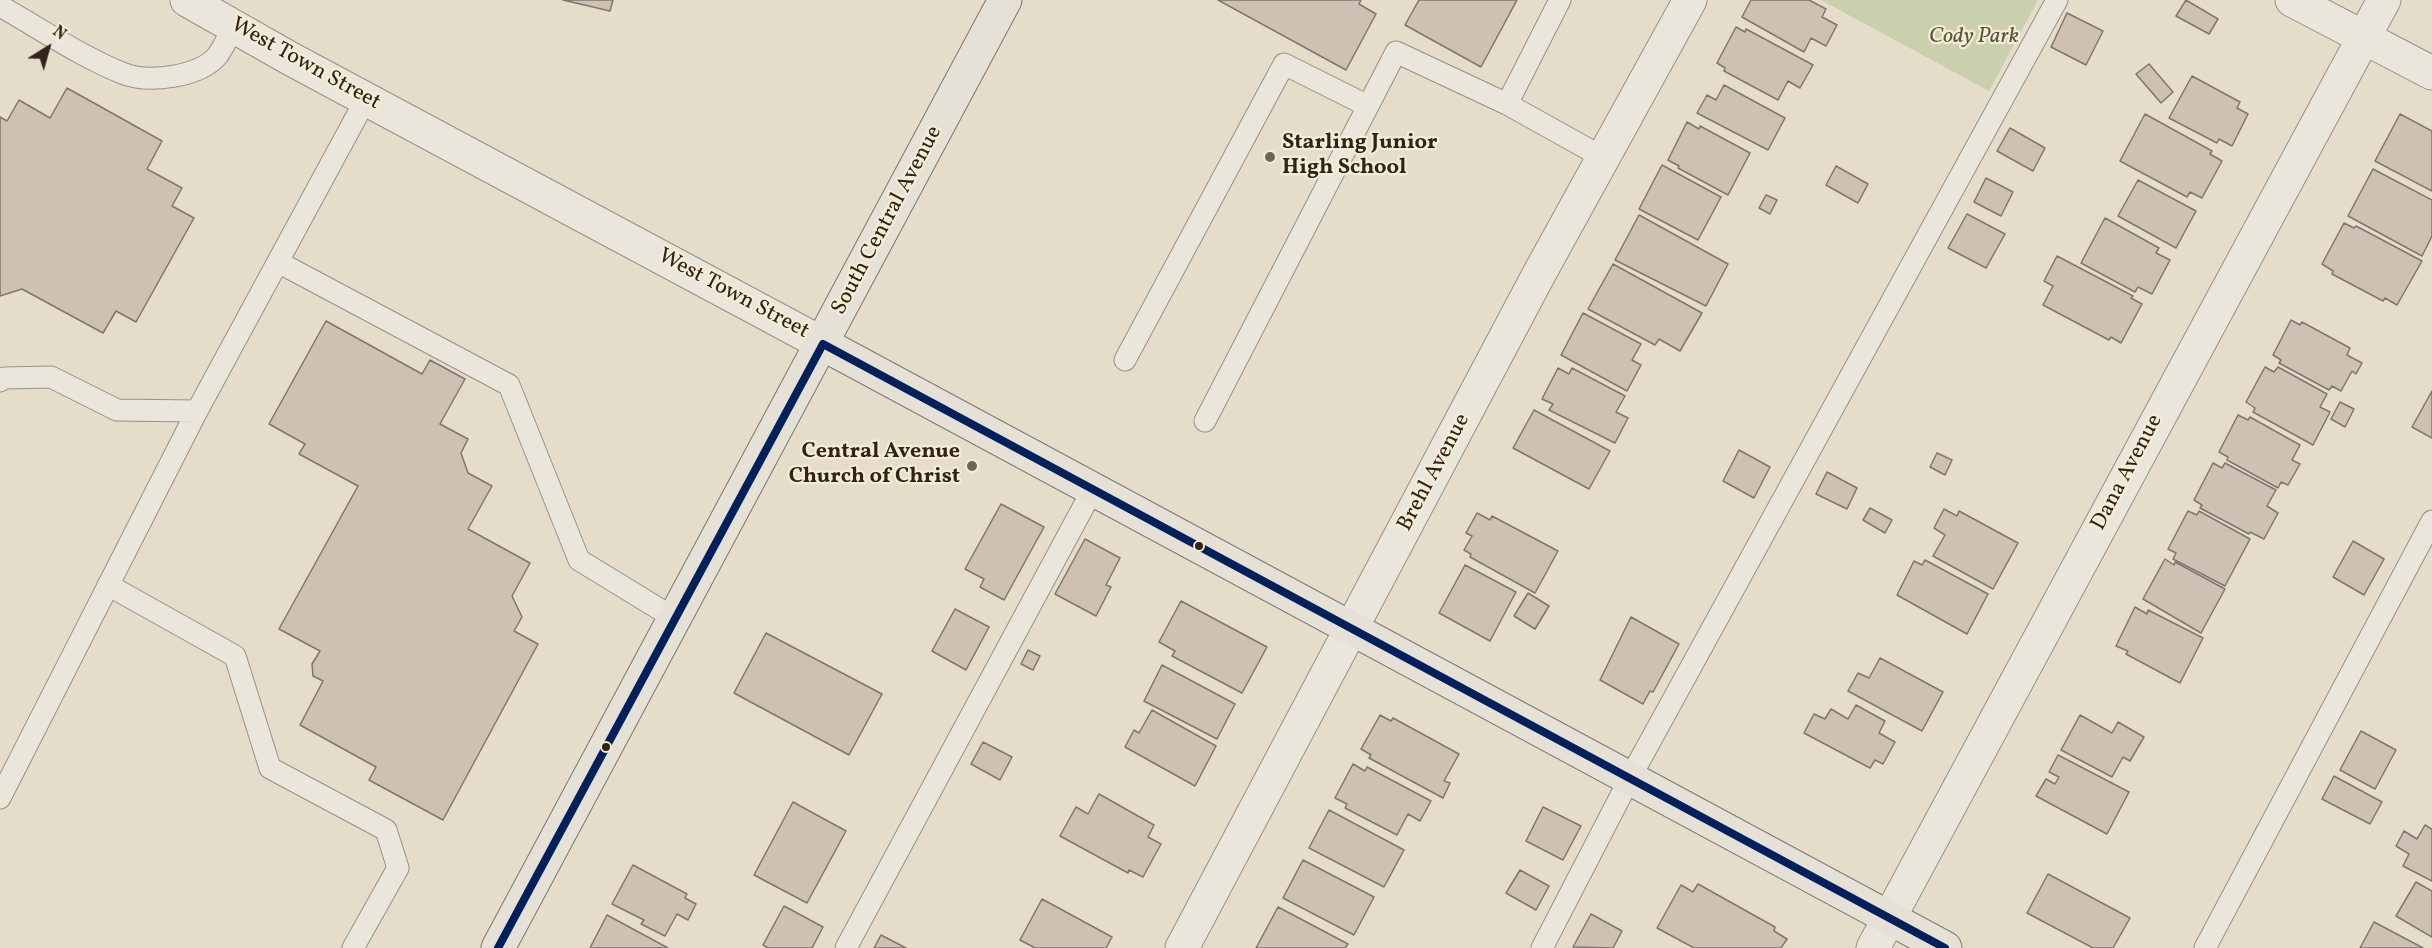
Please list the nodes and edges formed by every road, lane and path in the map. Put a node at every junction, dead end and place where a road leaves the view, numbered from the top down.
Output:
1 (187, 0) edge
2 (1005, 0) edge
3 (1560, 0) edge
4 (1690, 0) edge
5 (2056, 0) edge
6 (2292, 0) edge
7 (2384, 0) edge
8 (0, 6) edge
9 (234, 26) junction
10 (2365, 37) junction
11 (2432, 74) edge
12 (366, 99) junction
13 (1507, 104) junction
14 (1368, 105) junction
15 (1604, 158) junction
16 (278, 262) junction
17 (823, 344) junction
18 (1125, 360) dead end
19 (0, 381) edge
20 (197, 411) junction
21 (1204, 421) dead end
22 (1093, 489) junction
23 (2432, 521) edge
24 (108, 585) junction
25 (674, 618) junction
26 (1353, 630) junction
27 (1630, 778) junction
28 (0, 798) edge
29 (1889, 918) junction
30 (353, 948) edge
31 (498, 948) edge
32 (846, 948) edge
33 (1182, 948) edge
34 (1542, 948) edge
35 (1873, 948) edge
36 (1945, 948) edge
37 (2205, 948) edge

1 - 9 street, West Town Street
2 - 17 main road, South Central Avenue
3 - 13 lane
4 - 15 street, Brehl Avenue
5 - 27 lane
6 - 10 street
7 - 10 street, Dana Avenue
8 - 9 lane
9 - 12 street, West Town Street
10 - 11 street
10 - 29 street, Dana Avenue
12 - 16 lane
12 - 17 street, West Town Street
13 - 14 lane
13 - 15 lane
14 - 18 lane
14 - 21 lane
15 - 26 street, Brehl Avenue
16 - 20 lane
16 - 25 lane
17 - 22 main road, West Town Street
17 - 25 main road, South Central Avenue
19 - 20 lane
20 - 24 lane
22 - 26 main road, West Town Street
22 - 32 lane
23 - 37 lane
24 - 28 lane
24 - 30 lane
25 - 31 main road, South Central Avenue
26 - 27 main road, West Town Street
26 - 33 street, Brehl Avenue
27 - 29 main road, West Town Street
27 - 34 lane
29 - 35 street, Dana Avenue
29 - 36 main road, West Town Street

